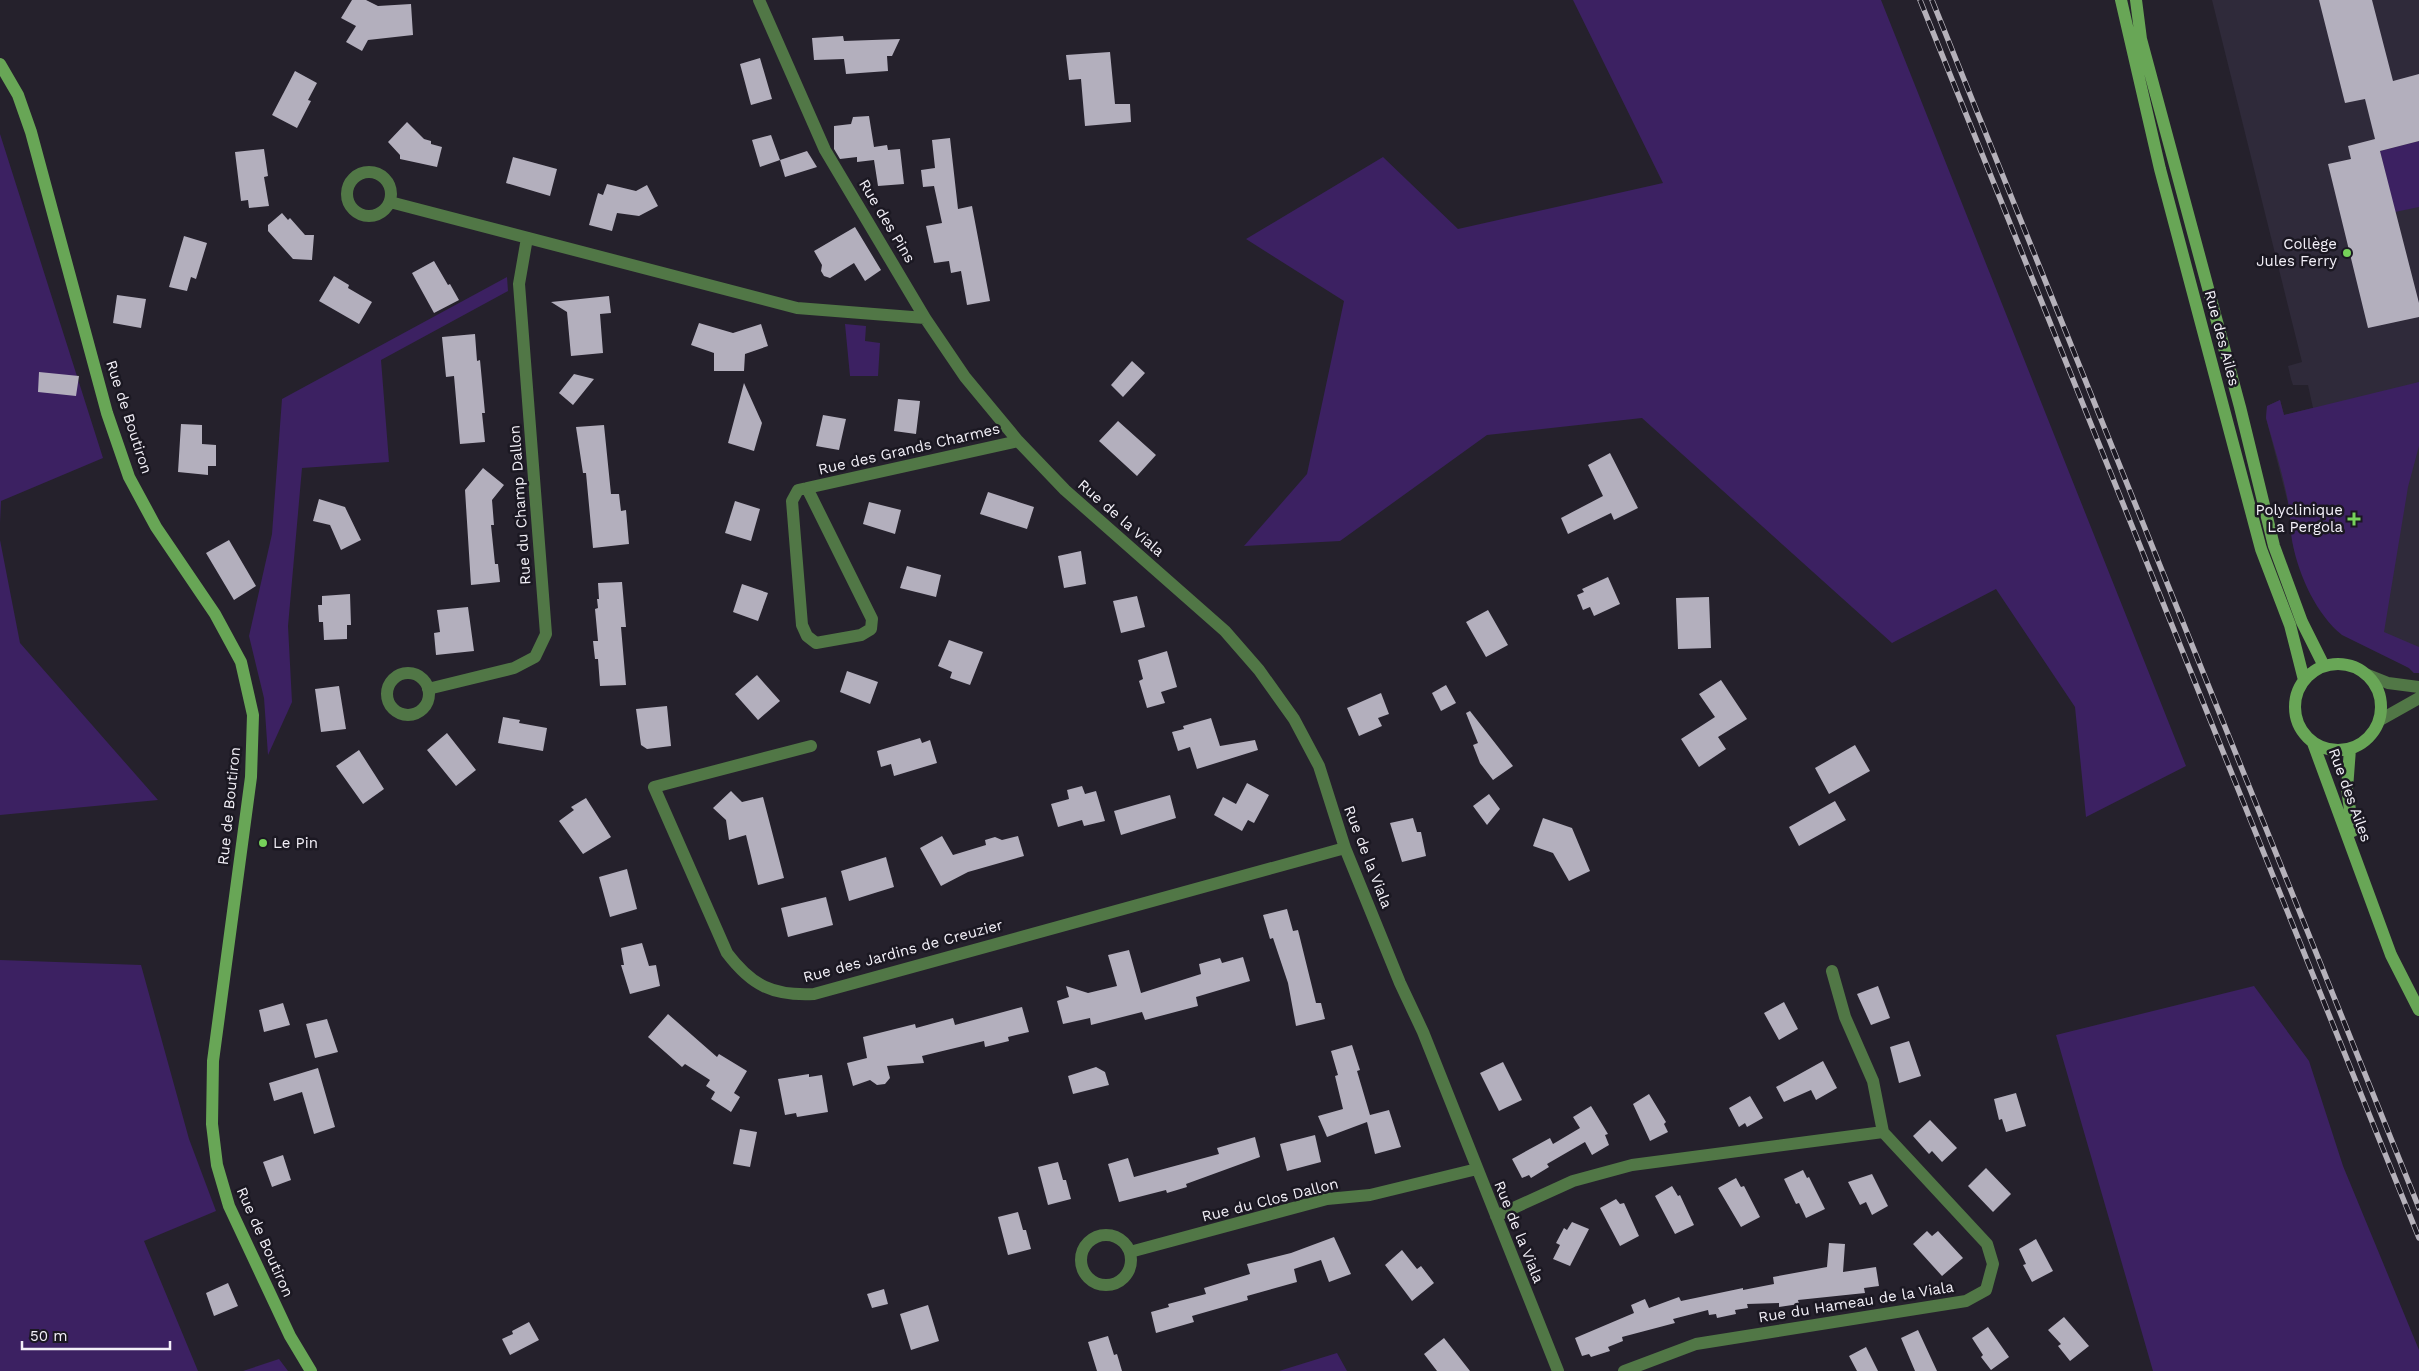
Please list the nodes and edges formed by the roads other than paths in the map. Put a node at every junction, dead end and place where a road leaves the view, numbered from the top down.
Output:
1 (759, 0) edge
2 (2121, 0) edge
3 (2136, 0) edge
4 (0, 64) edge
5 (390, 202) dead end
6 (527, 238) junction
7 (925, 318) junction
8 (1018, 441) junction
9 (807, 488) junction
10 (2324, 666) junction
11 (2368, 675) junction
12 (2304, 680) junction
13 (2419, 687) edge
14 (428, 689) dead end
15 (2419, 698) edge
16 (2380, 720) junction
17 (2313, 743) junction
18 (811, 746) dead end
19 (2350, 749) junction
20 (1344, 848) junction
21 (2356, 858) junction
22 (1832, 971) dead end
23 (2418, 1006) edge
24 (1883, 1132) junction
25 (1476, 1169) junction
26 (1496, 1216) junction
27 (1130, 1252) junction
28 (311, 1371) edge
29 (1558, 1371) edge
30 (1624, 1371) edge

1 - 7 street, Rue des Pins
2 - 12 main road, Rue des Ailes
3 - 10 main road, Rue des Ailes
4 - 28 main road, Rue de Boutiron
5 - 6 street
6 - 7 street
6 - 14 street, Rue du Champ Dallon
7 - 8 street, Rue des Pins
8 - 9 street, Rue des Grands Charmes
8 - 20 street, Rue de la Viala
9 - 9 street, Rue des Grands Charmes
10 - 11 main road
10 - 12 main road
11 - 13 street
11 - 16 main road
12 - 17 main road
15 - 16 street
16 - 19 main road
17 - 19 main road
17 - 21 main road, Rue des Ailes
18 - 20 street, Rue des Jardins de Creuzier
19 - 21 main road, Rue des Ailes
20 - 25 street, Rue de la Viala
21 - 23 main road, Rue des Ailes
22 - 24 street
24 - 26 street
24 - 30 street, Rue du Hameau de la Viala
25 - 26 street, Rue de la Viala
25 - 27 street, Rue du Clos Dallon
26 - 29 street, Rue de la Viala
27 - 27 street

